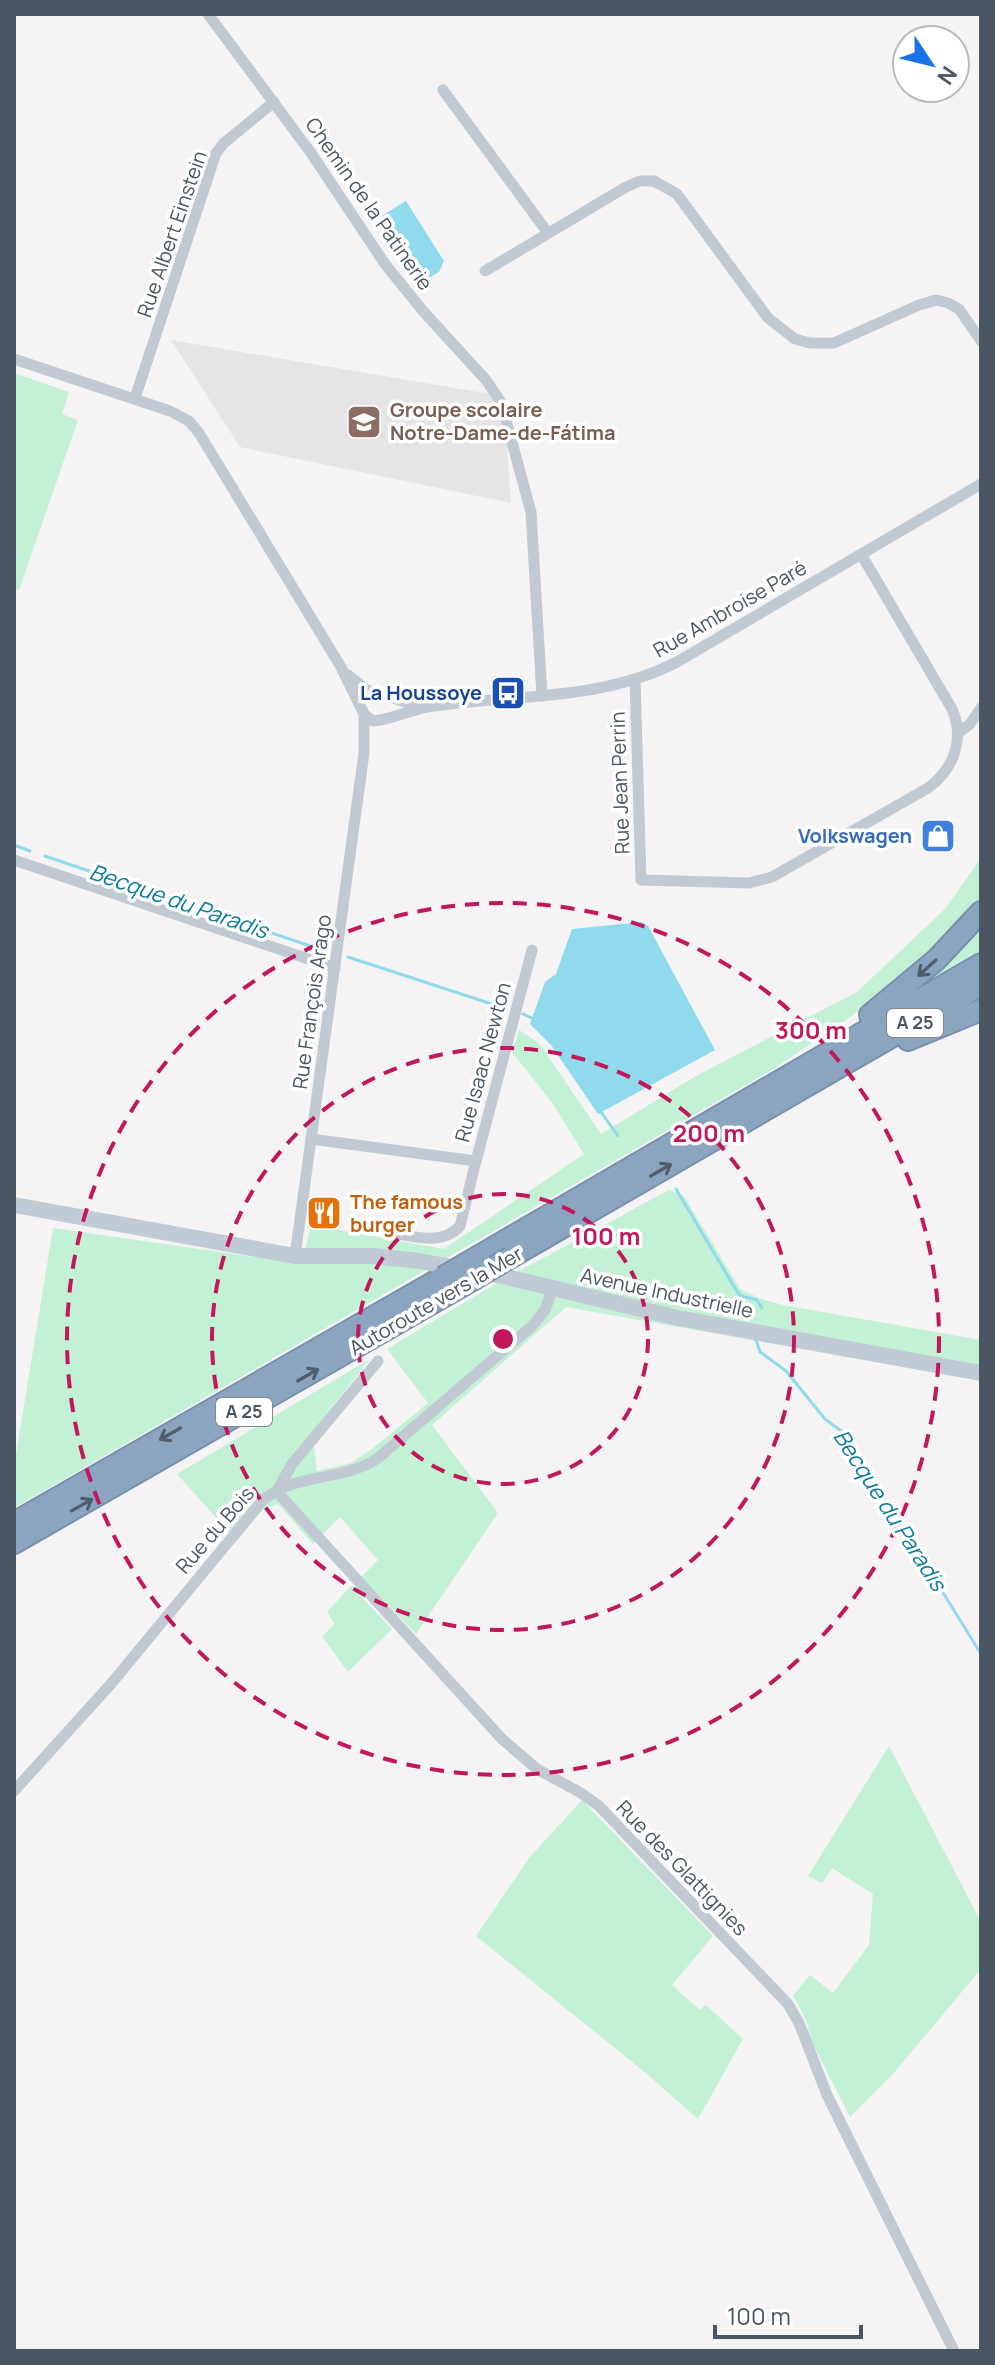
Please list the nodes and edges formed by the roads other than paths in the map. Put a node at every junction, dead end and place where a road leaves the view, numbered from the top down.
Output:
1 (208, 14) edge
2 (443, 90) dead end
3 (274, 102) junction
4 (548, 233) junction
5 (485, 271) dead end
6 (981, 341) edge
7 (14, 359) edge
8 (135, 398) junction
9 (981, 484) edge
10 (861, 554) junction
11 (341, 667) junction
12 (635, 680) junction
13 (381, 694) junction
14 (542, 696) junction
15 (427, 707) junction
16 (981, 708) edge
17 (363, 712) junction
18 (382, 719) junction
19 (958, 733) junction
20 (364, 753) junction
21 (14, 860) edge
22 (981, 912) edge
23 (532, 950) dead end
24 (981, 964) edge
25 (335, 968) junction
26 (981, 985) edge
27 (981, 1010) edge
28 (848, 1062) junction
29 (782, 1080) junction
30 (311, 1139) junction
31 (476, 1161) junction
32 (14, 1205) edge
33 (398, 1234) dead end
34 (295, 1256) junction
35 (553, 1288) junction
36 (378, 1361) dead end
37 (981, 1373) edge
38 (278, 1489) junction
39 (14, 1523) edge
40 (14, 1543) edge
41 (14, 1791) edge
42 (954, 2351) edge

1 - 3 street, Chemin de la Patinerie
2 - 4 street
3 - 8 street, Rue Albert Einstein
3 - 14 street, Chemin de la Patinerie
4 - 5 street
4 - 6 street
7 - 8 street, Rue François Arago
8 - 11 street, Rue François Arago
9 - 10 street, Rue Ambroise Paré
10 - 12 street, Rue Ambroise Paré
10 - 19 street
11 - 13 street, Rue François Arago
11 - 17 street, Rue François Arago
12 - 14 street, Rue Ambroise Paré
12 - 19 street, Rue Jean Perrin
13 - 15 street, Rue Ambroise Paré
13 - 17 street
13 - 18 street
14 - 15 street, Rue Ambroise Paré
15 - 18 street, Rue Ambroise Paré
16 - 19 street
17 - 18 street
17 - 20 street, Rue François Arago
18 - 20 street, Rue François Arago
20 - 25 street, Rue François Arago
21 - 25 street
22 -> 29 highway
23 - 31 street, Rue Isaac Newton
24 - 29 highway, A 25
25 - 30 street, Rue François Arago
26 - 28 highway, Autoroute vers la Mer / A 25
27 - 28 highway
40 -> 28 highway, Autoroute vers la Mer / A 25, bridge
29 -> 39 highway, A 25, bridge
30 - 31 street, Rue Isaac Newton
30 - 34 street, Rue François Arago
31 - 33 street
32 - 34 street, Avenue Industrielle
34 - 35 street, Avenue Industrielle
35 - 37 street, Avenue Industrielle
35 - 38 street, Rue du Bois
36 - 38 street
38 - 41 street, Rue du Bois
38 - 42 street, Rue des Glattignies

